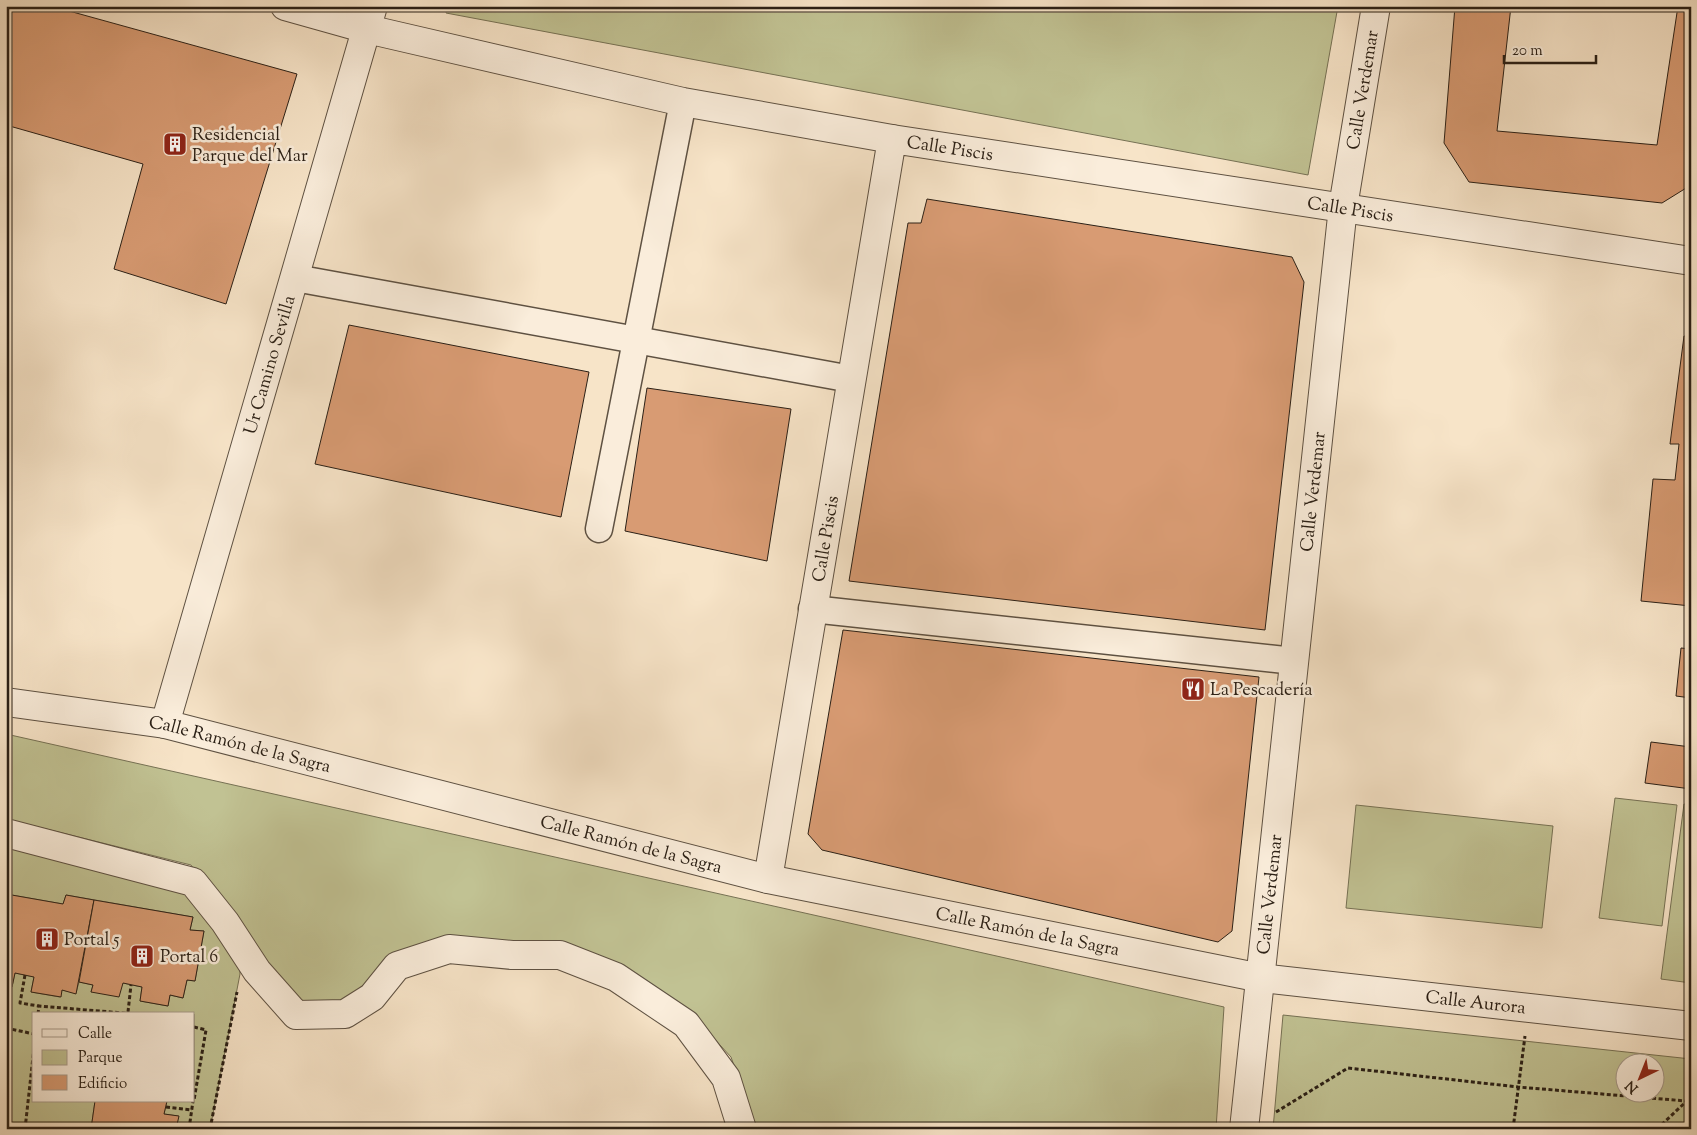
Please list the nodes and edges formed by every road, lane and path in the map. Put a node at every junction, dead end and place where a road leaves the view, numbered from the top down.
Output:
1 (285, 6) edge
2 (1376, 6) edge
3 (370, 18) edge
4 (683, 102) junction
5 (892, 138) junction
6 (1343, 207) junction
7 (1691, 260) edge
8 (295, 278) junction
9 (636, 340) junction
10 (851, 379) junction
11 (599, 529) dead end
12 (812, 609) junction
13 (1294, 661) junction
14 (6, 702) edge
15 (165, 724) junction
16 (6, 833) edge
17 (768, 879) junction
18 (239, 944) junction
19 (25, 975) dead end
20 (1261, 978) junction
21 (131, 985) dead end
22 (39, 1006) junction
23 (38, 1012) edge
24 (128, 1012) joint
25 (1691, 1026) edge
26 (6, 1028) edge
27 (195, 1028) edge
28 (32, 1034) edge
29 (1525, 1035) dead end
30 (32, 1068) edge
31 (1518, 1087) junction
32 (195, 1094) edge
33 (1691, 1097) edge
34 (1686, 1101) junction
35 (194, 1102) edge
36 (166, 1107) dead end
37 (1691, 1108) edge
38 (192, 1110) junction
39 (1270, 1115) dead end
40 (26, 1129) edge
41 (189, 1129) edge
42 (210, 1129) edge
43 (742, 1129) edge
44 (1244, 1129) edge
45 (1513, 1129) edge
46 (1657, 1129) edge

1 - 3 street
2 - 6 street, Calle Verdemar
3 - 4 street
3 - 8 street, Ur Camino Sevilla
4 - 5 street
4 - 9 street
5 - 6 street, Calle Piscis
5 - 10 street, Calle Piscis
6 - 7 street, Calle Piscis
6 - 13 street, Calle Verdemar
8 - 9 street
8 - 15 street, Ur Camino Sevilla
9 - 10 street
9 - 11 street
10 - 12 street, Calle Piscis
12 - 13 street
12 - 17 street, Calle Piscis
13 - 20 street, Calle Verdemar
14 - 15 street, Calle Ramón de la Sagra
15 - 17 street, Calle Ramón de la Sagra
16 - 18 street
17 - 20 street, Calle Ramón de la Sagra
18 - 42 path
18 - 43 street
19 - 22 path
20 - 25 street, Calle Aurora
20 - 44 street, Calle Verdemar
21 - 24 path
22 - 23 path
22 - 24 path
26 - 28 path
27 - 32 path
29 - 31 path
30 - 40 path
31 - 34 path
31 - 39 path
31 - 45 path
33 - 34 path
34 - 37 path
34 - 46 path
35 - 38 path
36 - 38 path
38 - 41 path

